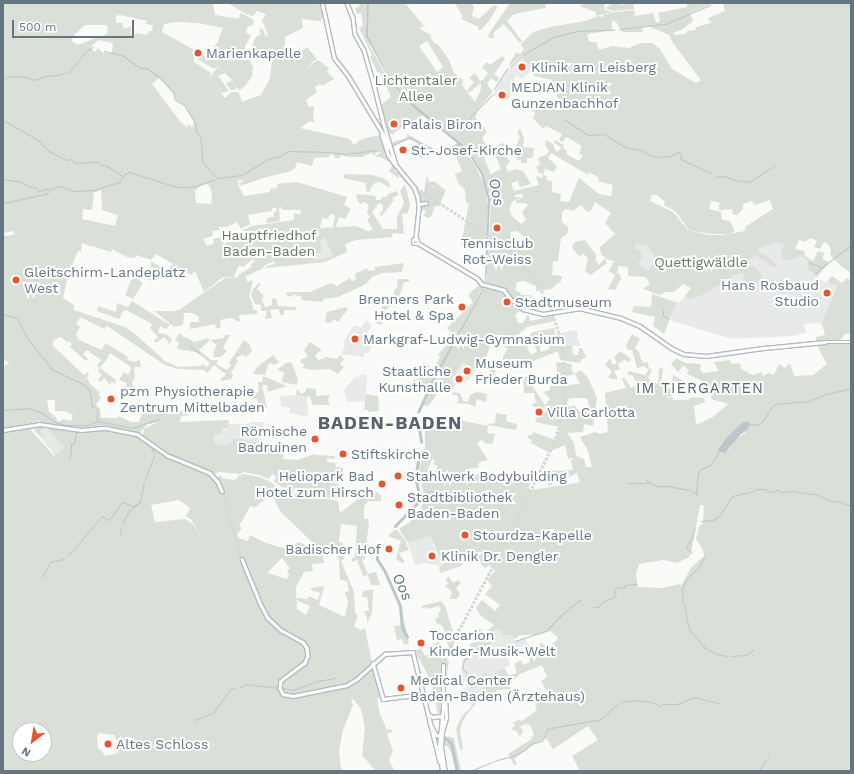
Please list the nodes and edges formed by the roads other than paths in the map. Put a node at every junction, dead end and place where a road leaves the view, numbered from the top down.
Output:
1 (322, 3) edge
2 (347, 3) edge
3 (382, 132) junction
4 (388, 148) tunnel mouth
5 (396, 165) junction
6 (425, 202) tunnel mouth
7 (419, 204) junction
8 (851, 342) edge
9 (3, 430) edge
10 (222, 491) tunnel mouth
11 (242, 559) tunnel mouth
12 (373, 663) junction
13 (443, 665) tunnel mouth
14 (442, 688) junction
15 (422, 694) junction
16 (427, 711) junction
17 (442, 716) junction
18 (434, 717) junction
19 (430, 723) junction
20 (442, 732) junction
21 (440, 736) junction
22 (440, 762) junction
23 (443, 771) edge

1 - 3 main road
2 - 5 main road
3 - 4 main road
3 - 5 main road
5 - 7 main road
6 - 7 main road
7 - 8 main road
9 - 10 main road
11 - 12 main road
12 - 15 main road
12 - 15 main road
13 - 14 main road
14 - 17 main road
14 - 20 main road
15 - 16 main road
16 - 18 main road
16 - 19 main road
17 - 18 main road
17 - 20 main road
17 - 21 main road
18 - 19 main road
19 - 21 main road
19 - 22 main road
20 - 21 main road
21 - 22 main road
21 - 23 main road
22 - 23 main road

